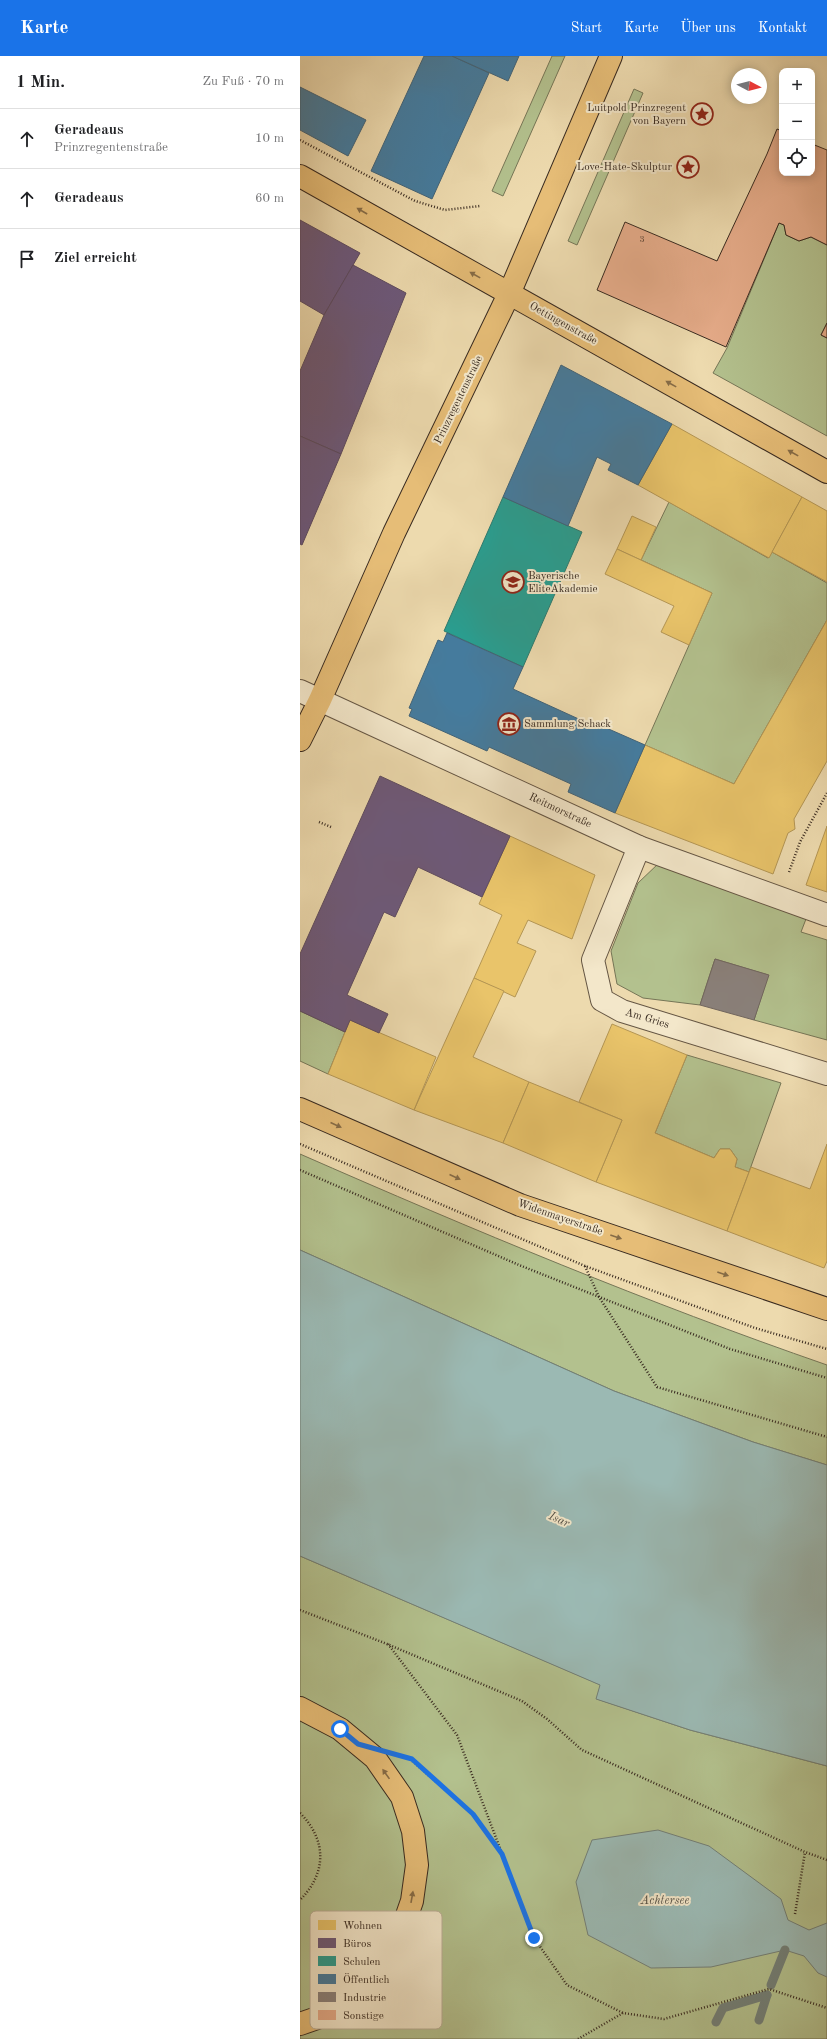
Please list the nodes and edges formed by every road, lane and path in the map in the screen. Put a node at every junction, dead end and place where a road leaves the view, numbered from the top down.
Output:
1 (611, 56) edge
2 (300, 140) edge
3 (300, 176) edge
4 (480, 206) dead end
5 (509, 294) junction
6 (827, 472) edge
7 (300, 691) edge
8 (320, 700) junction
9 (300, 740) edge
10 (827, 793) edge
11 (320, 822) dead end
12 (331, 827) dead end
13 (639, 847) junction
14 (779, 899) junction
15 (827, 915) edge
16 (827, 1074) edge
17 (300, 1109) edge
18 (300, 1144) edge
19 (300, 1170) edge
20 (585, 1266) junction
21 (599, 1297) junction
22 (827, 1309) edge
23 (827, 1349) edge
24 (827, 1378) edge
25 (827, 1437) edge
26 (300, 1610) edge
27 (387, 1644) junction
28 (300, 1708) edge
29 (404, 1757) dead end
30 (300, 1813) edge
31 (805, 1852) junction
32 (502, 1854) junction
33 (827, 1860) edge
34 (300, 1900) edge
35 (408, 1911) edge
36 (795, 1914) dead end
37 (827, 2008) edge
38 (623, 2013) junction
39 (310, 2021) edge
40 (300, 2024) edge
41 (578, 2039) edge

1 - 5 main road, Prinzregentenstraße
2 - 4 path
5 -> 3 main road, Oettingenstraße
6 -> 5 main road, Oettingenstraße
5 - 8 main road, Prinzregentenstraße
7 - 8 street, Reitmorstraße
8 - 9 main road, Prinzregentenstraße
8 - 13 street, Reitmorstraße
10 - 14 path
11 - 12 path
13 - 14 street, Reitmorstraße
13 - 16 street, Am Gries
14 - 15 street, Reitmorstraße
17 -> 22 main road, Widenmayerstraße
18 - 20 path
19 - 21 path
20 - 21 path
20 - 23 path
21 - 24 path
21 - 25 path
26 - 27 path
27 - 31 path
27 - 32 path
35 -> 28 main road
29 - 32 path
30 - 34 path
31 - 33 path
31 - 36 path
32 - 38 path
37 - 38 path
38 - 41 path
40 -> 39 main road

